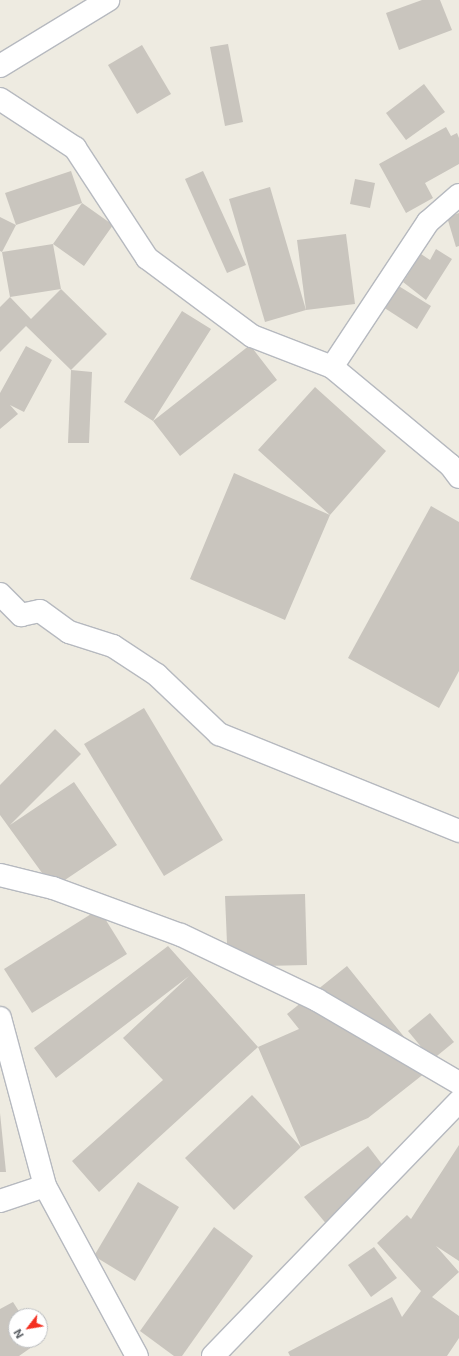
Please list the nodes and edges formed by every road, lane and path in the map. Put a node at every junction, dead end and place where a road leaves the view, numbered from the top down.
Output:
1 (108, 0) edge
2 (0, 66) edge
3 (0, 99) edge
4 (459, 195) edge
5 (332, 367) junction
6 (456, 470) edge
7 (0, 594) edge
8 (459, 831) edge
9 (0, 875) edge
10 (0, 1018) edge
11 (459, 1082) edge
12 (459, 1101) edge
13 (45, 1186) junction
14 (0, 1201) edge
15 (137, 1356) edge
16 (213, 1356) edge

1 - 2 street
3 - 5 street
4 - 5 street
5 - 6 street
7 - 8 street
9 - 11 street
10 - 13 street
12 - 16 street
13 - 14 street
13 - 15 street

